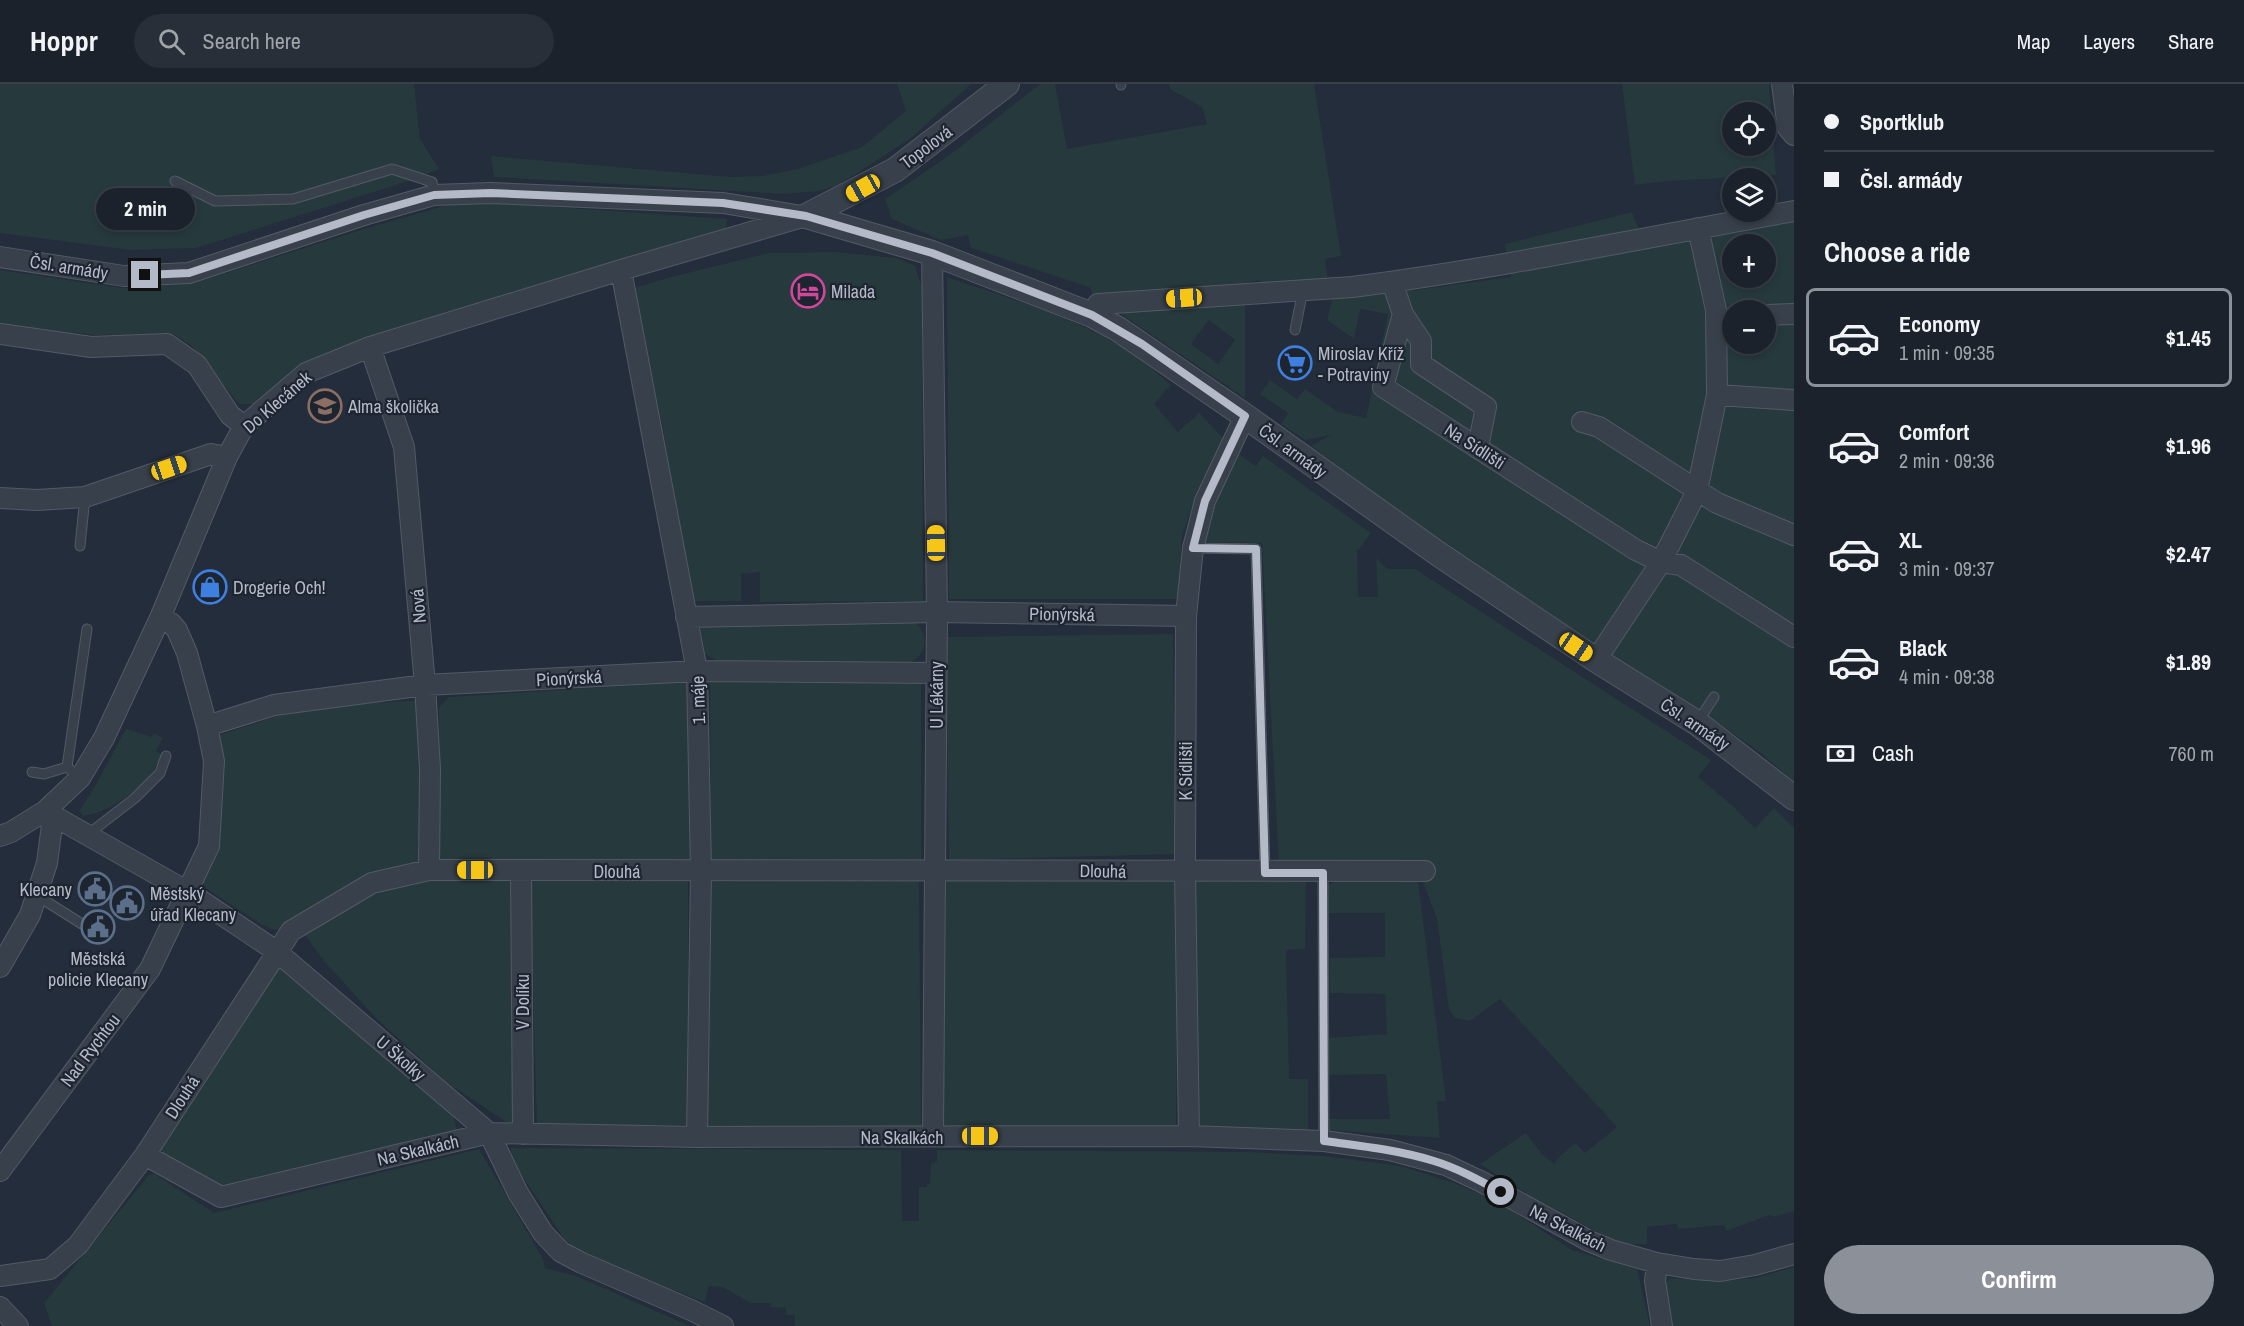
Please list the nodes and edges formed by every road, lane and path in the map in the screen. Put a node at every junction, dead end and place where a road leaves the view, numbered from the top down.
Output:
1 (1007, 84) edge
2 (1782, 84) edge
3 (1794, 135) edge
4 (175, 181) dead end
5 (434, 195) junction
6 (1794, 212) edge
7 (806, 216) junction
8 (1698, 228) junction
9 (932, 253) junction
10 (0, 257) edge
11 (621, 270) junction
12 (1392, 282) junction
13 (1303, 290) junction
14 (1722, 306) edge
15 (1403, 314) junction
16 (1794, 314) edge
17 (1092, 315) junction
18 (1776, 315) edge
19 (1294, 330) dead end
20 (0, 334) edge
21 (1722, 346) edge
22 (370, 347) junction
23 (1717, 395) junction
24 (1794, 400) edge
25 (1245, 416) junction
26 (1582, 422) dead end
27 (244, 426) junction
28 (1478, 447) junction
29 (227, 457) junction
30 (1697, 491) junction
31 (85, 497) junction
32 (0, 498) edge
33 (1794, 536) edge
34 (80, 546) dead end
35 (1193, 548) junction
36 (1661, 562) junction
37 (937, 612) junction
38 (1186, 616) junction
39 (686, 617) junction
40 (160, 618) junction
41 (87, 629) dead end
42 (1794, 637) edge
43 (1596, 660) junction
44 (697, 671) junction
45 (936, 673) junction
46 (425, 685) junction
47 (1714, 697) dead end
48 (1697, 723) junction
49 (207, 726) junction
50 (166, 756) dead end
51 (32, 772) dead end
52 (74, 773) junction
53 (1794, 798) edge
54 (45, 811) junction
55 (87, 835) junction
56 (0, 836) edge
57 (935, 869) junction
58 (429, 870) junction
59 (521, 870) junction
60 (702, 871) junction
61 (1185, 872) junction
62 (1425, 872) dead end
63 (1265, 873) junction
64 (1323, 873) junction
65 (188, 892) junction
66 (36, 895) junction
67 (82, 924) dead end
68 (276, 951) junction
69 (0, 967) edge
70 (489, 1133) junction
71 (523, 1134) junction
72 (933, 1136) junction
73 (1189, 1136) junction
74 (697, 1137) junction
75 (1324, 1141) junction
76 (145, 1155) junction
77 (0, 1171) edge
78 (1794, 1254) edge
79 (1657, 1263) junction
80 (0, 1276) edge
81 (0, 1307) edge
82 (18, 1326) edge
83 (723, 1326) edge
84 (1662, 1326) edge

1 - 7 street, Topolová
2 - 3 street
4 - 5 lane
5 - 7 street, Čsl. armády
5 - 10 street, Čsl. armády
6 - 8 street
7 - 9 street, Čsl. armády
7 - 11 street, Do Klecánek
8 - 12 street
8 - 14 street
9 - 17 street, Čsl. armády
9 - 37 street, U Lékárny
11 - 22 street, Do Klecánek
11 - 39 street, 1. máje
12 - 13 street
12 - 15 street
13 - 17 street
13 - 19 lane
15 - 28 street
15 - 28 street, Na Sídlišti
16 - 18 street
17 - 25 street, Čsl. armády
20 - 27 street
21 - 23 street
22 - 27 street, Do Klecánek
22 - 46 street, Nová
23 - 24 street
23 - 30 street
25 - 35 street, K Sídlišti
25 - 43 street, Čsl. armády
26 - 30 street
27 - 29 street, Do Klecánek
28 - 36 street, Na Sídlišti
29 - 31 street
29 - 40 street, Do Klecánek
30 - 33 street
30 - 36 street
31 - 32 street
31 - 34 lane
35 - 38 street, K Sídlišti
35 - 63 lane
36 - 42 street, Na Sídlišti
36 - 43 street
37 - 38 street, Pionýrská
37 - 39 street, Pionýrská
37 - 45 street, U Lékárny
38 - 61 street, K Sídlišti
39 - 44 street, 1. máje
40 - 49 street
40 - 52 street, Do Klecánek
41 - 52 lane
43 - 48 street, Čsl. armády
44 - 45 street, Pionýrská
44 - 46 street, Pionýrská
44 - 60 street, 1. máje
45 - 57 street, U Lékárny
46 - 49 street, Pionýrská
46 - 58 street, Nová
47 - 48 lane
48 - 53 street, Čsl. armády
49 - 65 street
50 - 55 lane
51 - 52 lane
52 - 54 street, Do Klecánek
54 - 55 street, U Školky
54 - 56 street, Do Klecánek
54 - 66 street
55 - 65 street, U Školky
57 - 60 street, Dlouhá
57 - 61 street, Dlouhá
57 - 72 street, U Lékárny
58 - 59 street, Dlouhá
58 - 68 street, Dlouhá
59 - 60 street, Dlouhá
59 - 71 street, V Dolíku
60 - 74 street, 1. máje
61 - 63 street, Dlouhá
61 - 73 street, K Sídlišti
62 - 64 street, Dlouhá
63 - 64 street, Dlouhá
64 - 75 lane
65 - 68 street, U Školky
65 - 77 street, Nad Rychtou
66 - 67 lane
66 - 69 street
68 - 70 street, U Školky
68 - 76 street, Dlouhá
70 - 71 street, Na Skalkách
70 - 76 street, Na Skalkách
70 - 83 street, U Školky
71 - 74 street, Na Skalkách
72 - 73 street, Na Skalkách
72 - 74 street, Na Skalkách
73 - 75 street, Na Skalkách
75 - 79 street, Na Skalkách
76 - 80 street, Dlouhá
78 - 79 street, Na Skalkách
79 - 84 street
81 - 82 street

